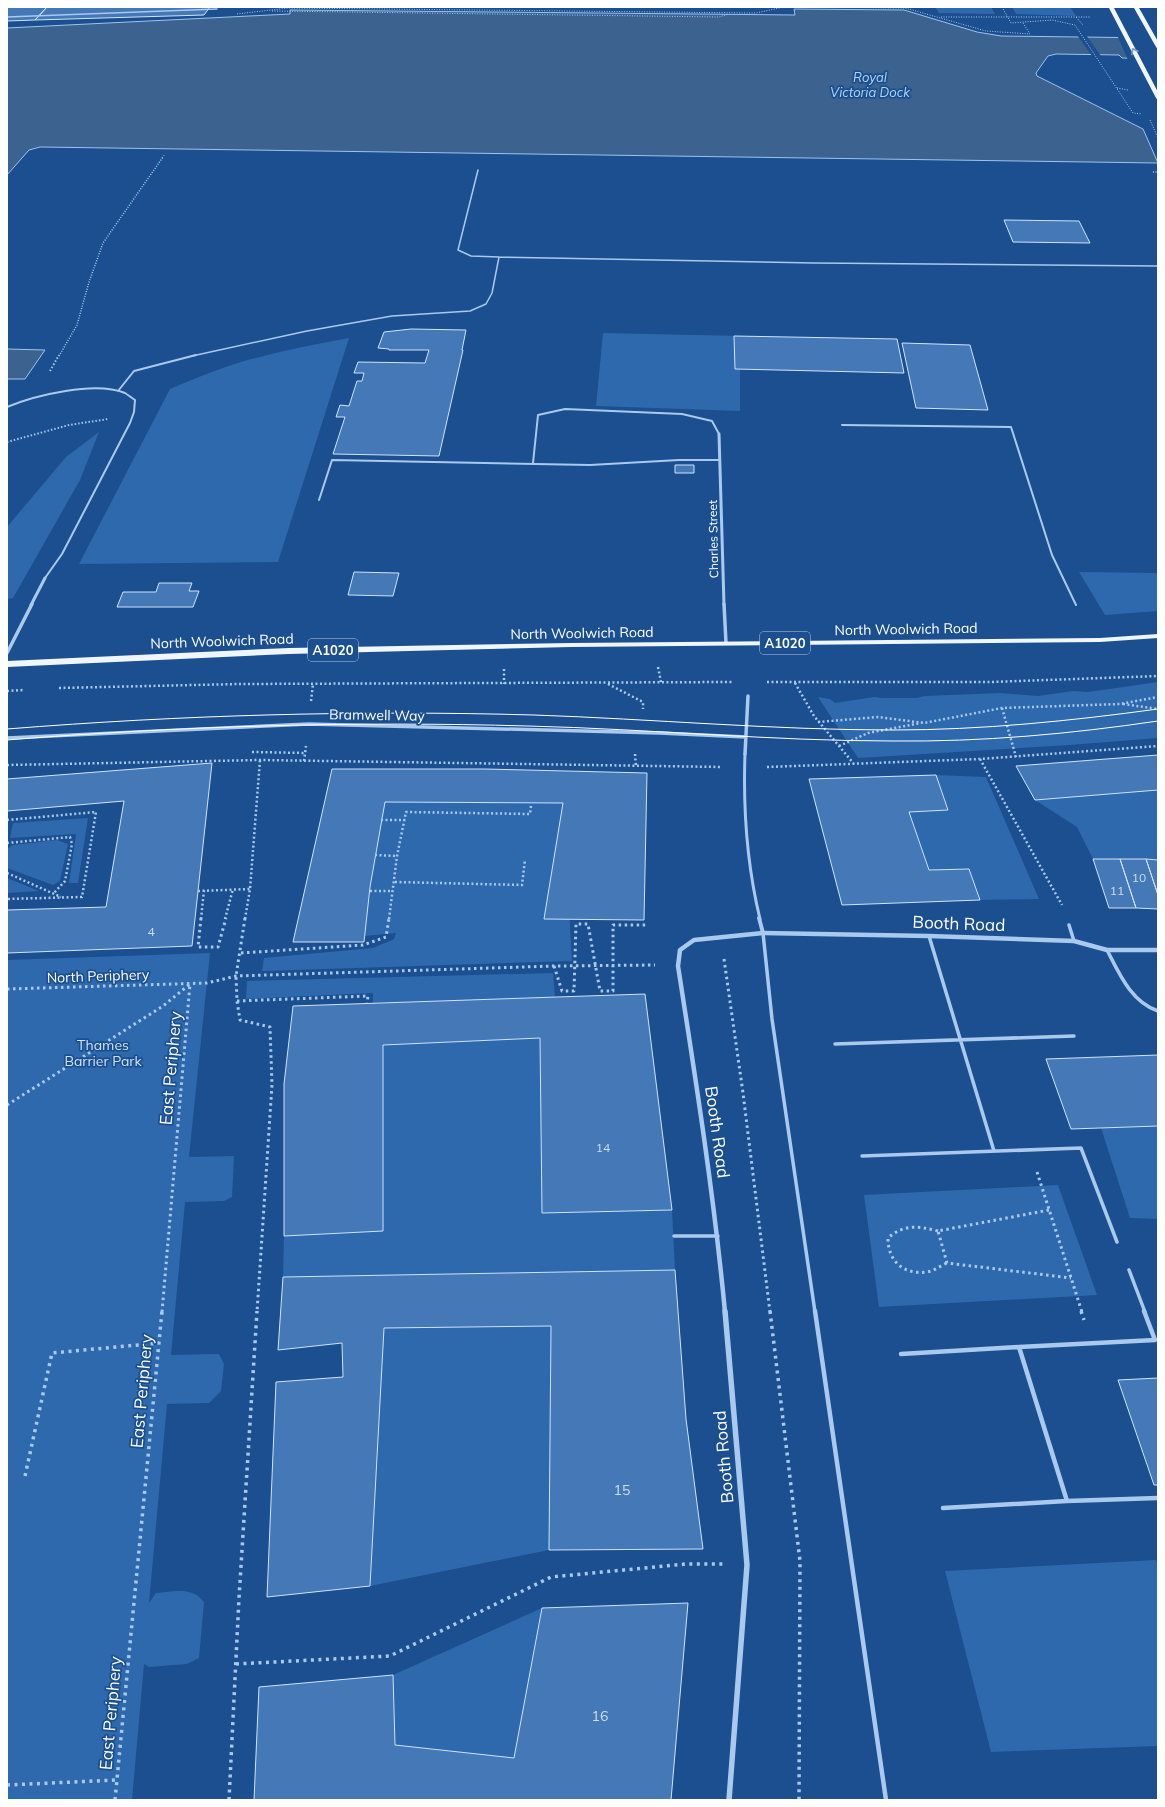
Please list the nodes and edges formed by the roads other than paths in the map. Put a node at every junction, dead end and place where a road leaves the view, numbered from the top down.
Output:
1 (1111, 7) edge
2 (1136, 7) edge
3 (217, 9) dead end
4 (7, 17) edge
5 (1158, 46) edge
6 (1158, 98) edge
7 (478, 170) dead end
8 (499, 257) junction
9 (1158, 266) edge
10 (118, 391) junction
11 (7, 406) edge
12 (842, 425) dead end
13 (719, 434) joint
14 (720, 460) junction
15 (533, 463) junction
16 (319, 500) dead end
17 (45, 578) joint
18 (1076, 606) dead end
19 (1158, 636) edge
20 (726, 644) junction
21 (7, 653) edge
22 (7, 664) edge
23 (748, 696) dead end
24 (746, 737) junction
25 (7, 738) edge
26 (745, 754) joint
27 (1069, 924) road end
28 (763, 933) junction
29 (929, 936) junction
30 (1074, 941) junction
31 (1108, 950) junction
32 (1158, 950) edge
33 (1158, 1011) edge
34 (1074, 1036) dead end
35 (960, 1040) junction
36 (835, 1044) dead end
37 (994, 1151) junction
38 (862, 1156) dead end
39 (674, 1236) dead end
40 (718, 1236) junction
41 (1117, 1242) dead end
42 (1128, 1270) dead end
43 (1019, 1347) junction
44 (901, 1354) dead end
45 (1158, 1498) edge
46 (1067, 1502) junction
47 (943, 1508) dead end
48 (729, 1800) edge
49 (886, 1800) edge

6 -> 1 main road, bridge
2 - 5 main road, bridge
3 - 4 lane
7 - 8 lane
8 - 9 lane
8 - 10 lane
10 - 11 lane
10 - 17 lane
12 - 18 lane
13 - 14 street, Charles Street
13 - 15 lane
14 - 15 lane
14 - 20 street, Charles Street
15 - 16 lane
17 - 21 street
19 - 20 main road, North Woolwich Road / A1020
20 - 22 main road, North Woolwich Road / A1020
23 - 24 street
24 - 25 street, Bramwell Way
24 - 26 street
26 - 28 street
27 - 30 lane
28 - 29 street, Booth Road
28 - 40 street, Booth Road
28 - 49 lane
29 - 30 street, Booth Road
29 - 35 lane
30 - 31 street, Booth Road
31 - 32 street, Booth Road
31 - 33 lane
34 - 35 lane
35 - 36 lane
35 - 37 lane
37 - 38 lane
37 - 41 lane
39 - 40 lane
40 - 48 street, Booth Road
42 - 43 lane
43 - 44 lane
43 - 46 lane
45 - 46 lane
46 - 47 lane

